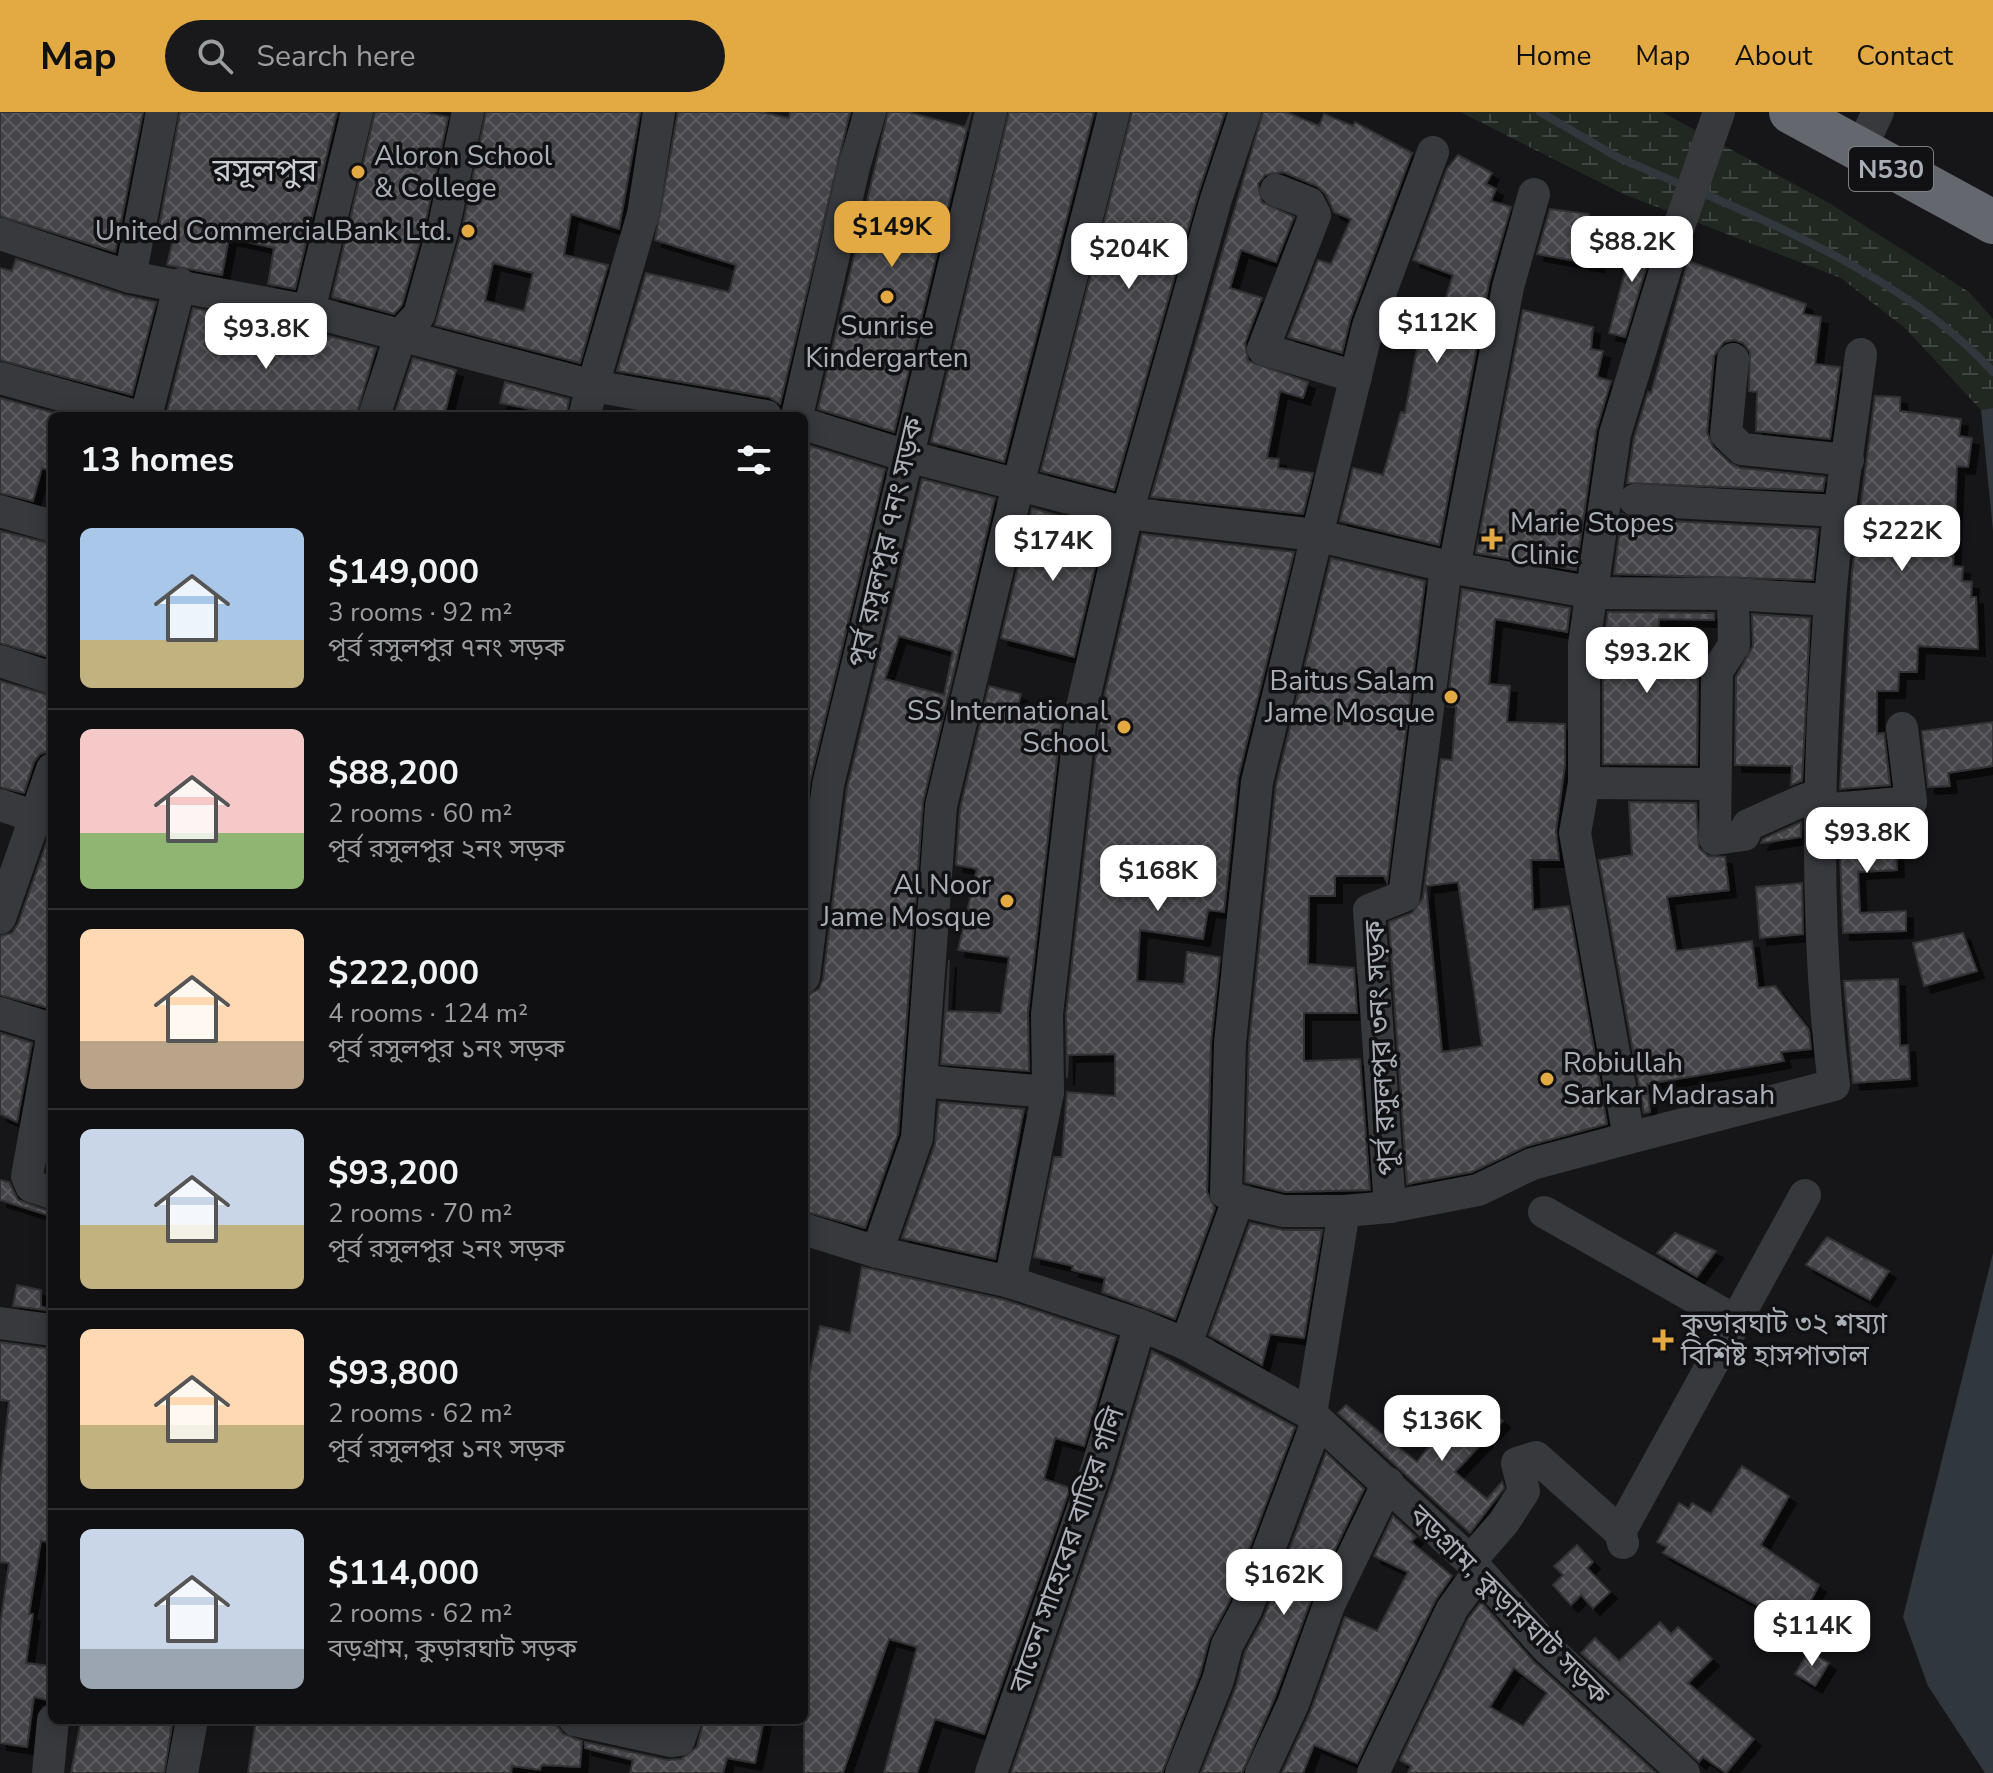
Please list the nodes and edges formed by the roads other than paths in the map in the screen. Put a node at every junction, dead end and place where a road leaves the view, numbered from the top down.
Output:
1 (162, 112) edge
2 (357, 112) edge
3 (468, 112) edge
4 (659, 112) edge
5 (870, 112) edge
6 (991, 112) edge
7 (1114, 112) edge
8 (1245, 112) edge
9 (1719, 112) edge
10 (1791, 112) edge
11 (1878, 112) edge
12 (1433, 152) dead end
13 (1859, 152) junction
14 (1276, 190) dead end
15 (1534, 194) dead end
16 (1993, 222) edge
17 (0, 234) edge
18 (130, 277) junction
19 (180, 284) junction
20 (309, 311) junction
21 (401, 334) junction
22 (1861, 354) dead end
23 (1733, 359) dead end
24 (1356, 377) junction
25 (0, 378) edge
26 (589, 401) edge
27 (122, 412) edge
28 (147, 412) edge
29 (375, 412) edge
30 (719, 412) edge
31 (798, 412) edge
32 (808, 425) edge
33 (907, 456) junction
34 (1848, 460) junction
35 (1018, 485) junction
36 (1635, 500) dead end
37 (0, 511) edge
38 (1839, 511) junction
39 (1127, 513) junction
40 (48, 525) edge
41 (1315, 535) junction
42 (1454, 568) junction
43 (1594, 593) junction
44 (1733, 594) junction
45 (1830, 600) junction
46 (0, 661) edge
47 (48, 677) edge
48 (1902, 728) dead end
49 (48, 781) edge
50 (1584, 783) junction
51 (1714, 784) junction
52 (0, 805) edge
53 (1821, 810) junction
54 (36, 817) junction
55 (0, 918) edge
56 (808, 945) edge
57 (0, 1013) edge
58 (48, 1028) edge
59 (48, 1060) edge
60 (921, 1081) junction
61 (1048, 1092) junction
62 (1629, 1138) junction
63 (48, 1192) edge
64 (1805, 1195) dead end
65 (1238, 1200) junction
66 (1390, 1207) junction
67 (1344, 1211) junction
68 (1544, 1212) dead end
69 (808, 1238) edge
70 (877, 1252) junction
71 (1010, 1282) junction
72 (1736, 1321) junction
73 (0, 1323) edge
74 (1140, 1325) junction
75 (48, 1329) edge
76 (1186, 1344) junction
77 (1314, 1418) junction
78 (1388, 1483) junction
79 (1474, 1567) junction
80 (53, 1724) edge
81 (191, 1724) edge
82 (593, 1724) edge
83 (685, 1724) edge
84 (1378, 1771) edge
85 (48, 1773) edge
86 (182, 1773) edge
87 (991, 1773) edge
88 (1181, 1773) edge
89 (1261, 1773) edge
90 (1684, 1773) edge

1 - 18 street
2 - 20 street
3 - 21 street
4 - 26 street
5 - 31 street
6 - 33 street, পূর্ব রসুলপুর ৭নং সড়ক
7 - 35 street
8 - 39 street
9 - 43 street
10 - 13 highway, N530
11 - 13 street
12 - 24 street
13 - 16 highway, N530
14 - 24 street
15 - 42 street, পূর্ব রসুলপুর ৩নং সড়ক
17 - 18 street
18 - 19 street
19 - 20 street
19 - 28 street
20 - 21 street
21 - 26 street
21 - 29 street
22 - 34 street
23 - 34 street
24 - 41 street
25 - 27 street
26 - 30 street
32 - 33 street
33 - 35 street
33 - 56 street, পূর্ব রসুলপুর ৭নং সড়ক
34 - 38 street
35 - 39 street
35 - 60 street
36 - 38 street
37 - 40 street
38 - 45 street
39 - 41 street
39 - 61 street
41 - 42 street
41 - 65 street
42 - 43 street
42 - 66 street, পূর্ব রসুলপুর ৩নং সড়ক
43 - 44 street
43 - 50 street
44 - 45 street
44 - 51 street
45 - 53 street
46 - 47 street
48 - 53 street
49 - 54 street
50 - 51 street
50 - 62 street
51 - 53 street
52 - 54 street
53 - 62 street
54 - 55 street
57 - 58 street
59 - 63 street
60 - 61 street
60 - 70 street
61 - 71 street
62 - 66 street
64 - 72 street
65 - 67 street, পূর্ব রসুলপুর ৩নং সড়ক
65 - 76 street
66 - 67 street, পূর্ব রসুলপুর ৩নং সড়ক
67 - 77 street
68 - 72 street
69 - 70 street, বড়গ্রাম, কুড়ারঘাট সড়ক
70 - 71 street, বড়গ্রাম, কুড়ারঘাট সড়ক
71 - 74 street, বড়গ্রাম, কুড়ারঘাট সড়ক
72 - 79 street
73 - 75 street
74 - 76 street, বড়গ্রাম, কুড়ারঘাট সড়ক
74 - 87 street, বাতেন সাহেবের বাড়ির গলি
76 - 77 street, বড়গ্রাম, কুড়ারঘাট সড়ক
77 - 78 street, বড়গ্রাম, কুড়ারঘাট সড়ক
77 - 88 street
78 - 79 street, বড়গ্রাম, কুড়ারঘাট সড়ক
78 - 89 street
79 - 84 street
79 - 90 street, বড়গ্রাম, কুড়ারঘাট সড়ক
80 - 85 street
81 - 86 street
82 - 83 street

